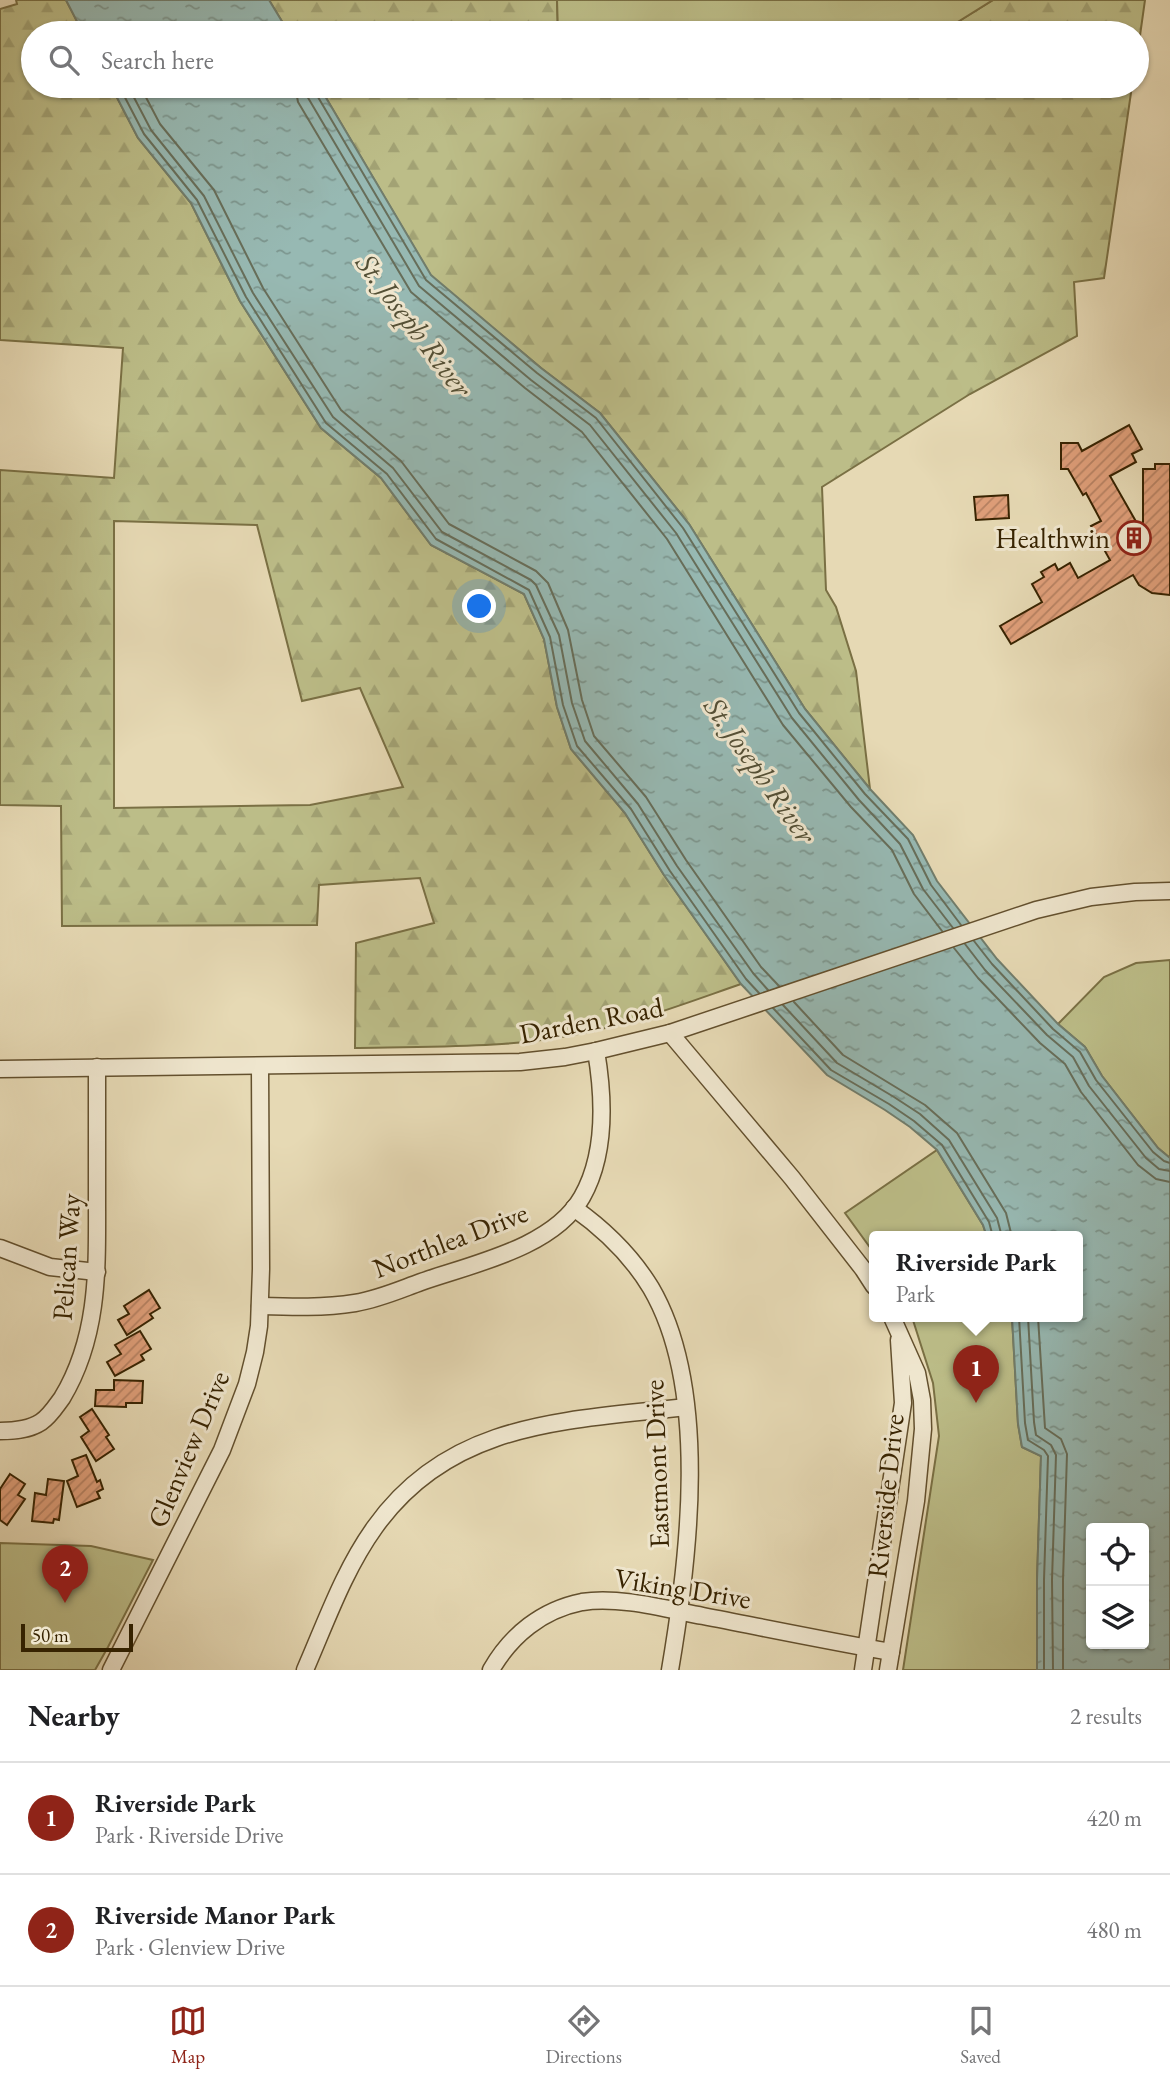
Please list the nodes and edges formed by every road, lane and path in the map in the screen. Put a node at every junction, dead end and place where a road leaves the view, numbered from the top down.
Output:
1 (1170, 891) edge
2 (670, 1032) junction
3 (596, 1051) junction
4 (260, 1066) junction
5 (97, 1068) junction
6 (0, 1069) edge
7 (574, 1208) junction
8 (0, 1248) edge
9 (97, 1272) junction
10 (869, 1278) edge
11 (260, 1306) junction
12 (895, 1324) edge
13 (685, 1407) junction
14 (0, 1431) edge
15 (680, 1612) junction
16 (867, 1648) junction
17 (891, 1652) junction
18 (111, 1670) edge
19 (305, 1670) edge
20 (491, 1670) edge
21 (670, 1670) edge
22 (863, 1670) edge
23 (888, 1670) edge

1 - 2 street, Darden Road
2 - 3 street, Darden Road
2 - 10 street
3 - 4 street, Darden Road
3 - 7 street, Northlea Drive
4 - 5 street, Darden Road
4 - 11 street, Glenview Drive
5 - 6 street, Darden Road
5 - 9 street, Pelican Way
7 - 11 street, Northlea Drive
7 - 13 street, Eastmont Drive
8 - 9 street
9 - 14 street, Pelican Way
11 - 18 street, Glenview Drive
12 - 16 street, Riverside Drive
12 - 17 street, Riverside Drive
13 - 15 street, Eastmont Drive
13 - 19 street
15 - 16 street, Viking Drive
15 - 20 street, Viking Drive
15 - 21 street, Eastmont Drive
16 - 17 street, Viking Drive
16 - 22 street, Riverside Drive
17 - 23 street, Riverside Drive

